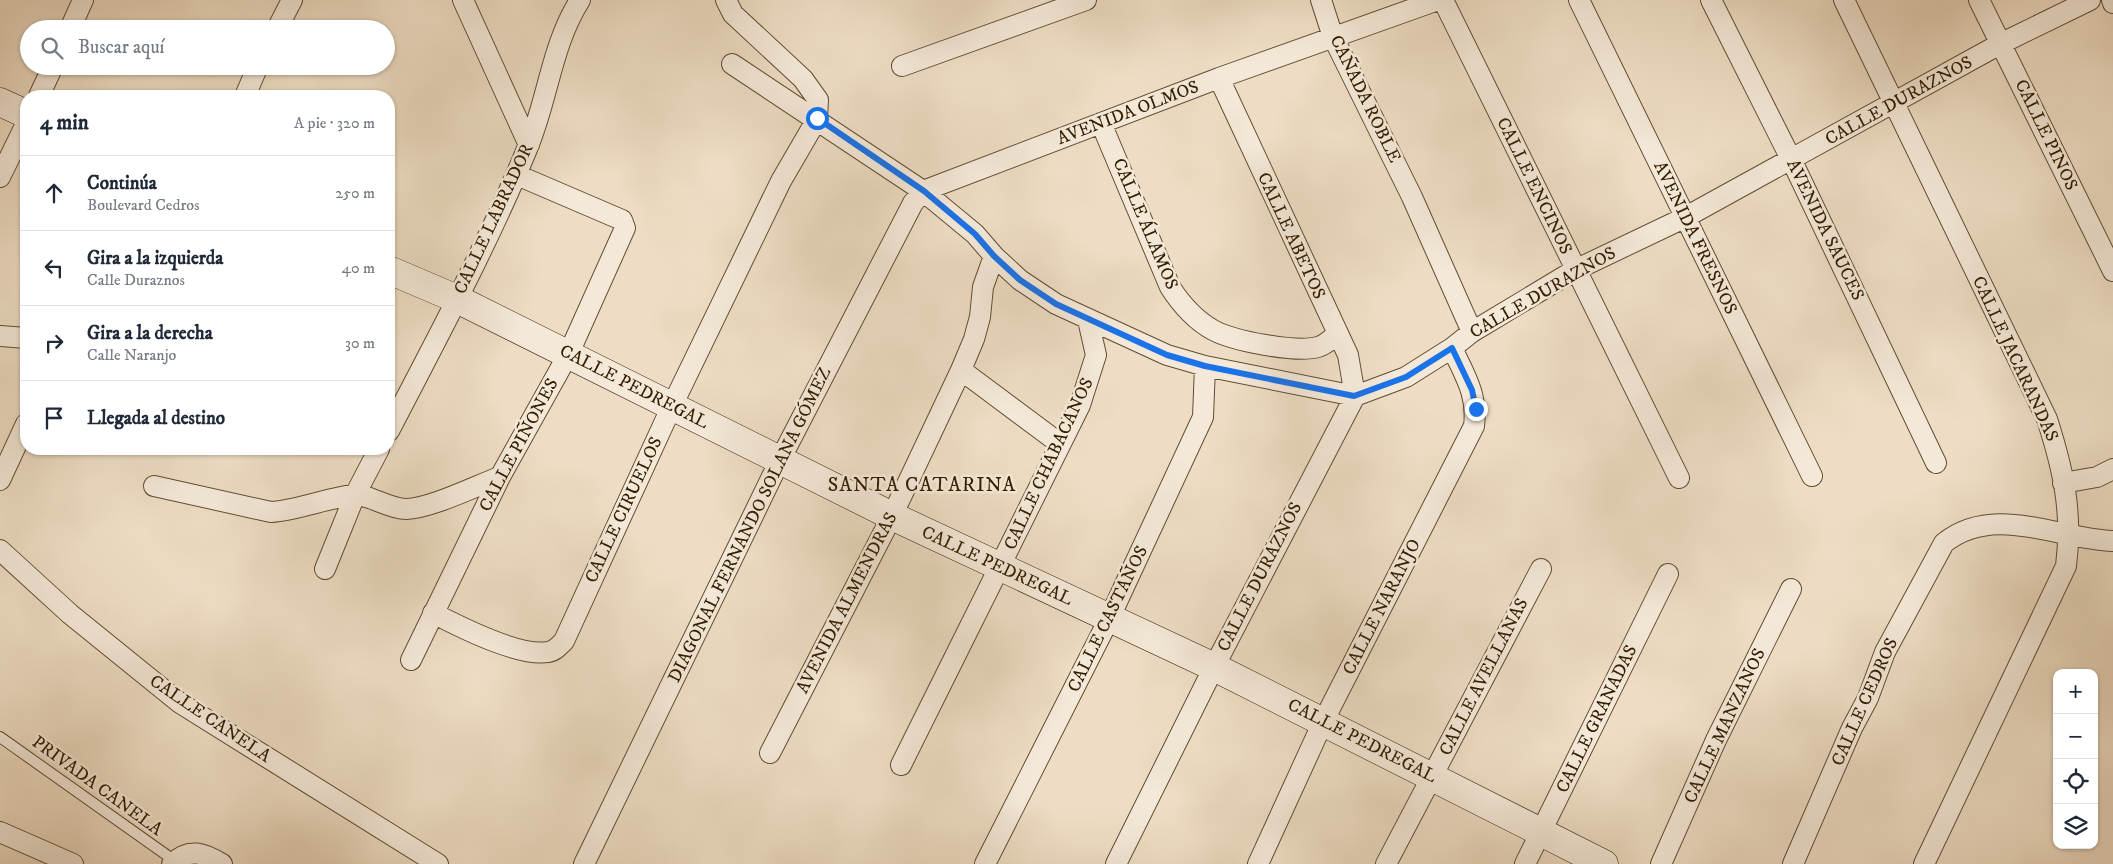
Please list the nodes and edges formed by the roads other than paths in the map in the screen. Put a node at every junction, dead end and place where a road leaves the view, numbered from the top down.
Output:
1 (83, 0) edge
2 (292, 0) edge
3 (463, 0) edge
4 (726, 0) edge
5 (1086, 0) edge
6 (1321, 0) edge
7 (1438, 0) edge
8 (1443, 0) edge
9 (1579, 0) edge
10 (1711, 0) edge
11 (1844, 0) edge
12 (1979, 0) edge
13 (2090, 0) edge
14 (570, 5) edge
15 (74, 20) edge
16 (282, 20) edge
17 (1333, 37) junction
18 (2000, 44) junction
19 (732, 64) dead end
20 (902, 66) dead end
21 (48, 75) edge
22 (254, 75) edge
23 (1219, 78) junction
24 (42, 90) edge
25 (248, 90) edge
26 (0, 102) edge
27 (1894, 103) junction
28 (20, 111) edge
29 (817, 118) junction
30 (1101, 123) junction
31 (20, 136) edge
32 (529, 144) junction
33 (1792, 160) junction
34 (517, 174) junction
35 (0, 177) edge
36 (924, 191) junction
37 (1684, 218) junction
38 (994, 256) junction
39 (1575, 270) junction
40 (2113, 271) edge
41 (395, 272) edge
42 (458, 298) junction
43 (1088, 320) junction
44 (1472, 332) junction
45 (1337, 334) junction
46 (0, 336) edge
47 (20, 338) edge
48 (1452, 348) junction
49 (569, 353) junction
50 (1205, 366) junction
51 (961, 370) junction
52 (1354, 396) junction
53 (671, 408) junction
54 (395, 419) edge
55 (20, 437) edge
56 (1059, 443) junction
57 (376, 455) edge
58 (780, 460) junction
59 (1936, 463) dead end
60 (2113, 469) edge
61 (500, 476) junction
62 (1812, 476) dead end
63 (1679, 478) dead end
64 (0, 480) edge
65 (2063, 483) junction
66 (154, 486) dead end
67 (355, 495) junction
68 (892, 516) junction
69 (2070, 535) junction
70 (2113, 541) edge
71 (0, 550) edge
72 (1000, 568) junction
73 (325, 569) dead end
74 (1541, 569) dead end
75 (1668, 574) dead end
76 (1791, 589) dead end
77 (433, 614) junction
78 (1109, 619) junction
79 (411, 660) dead end
80 (1214, 667) junction
81 (1323, 722) junction
82 (0, 737) edge
83 (770, 753) dead end
84 (901, 765) dead end
85 (1432, 777) junction
86 (1541, 831) junction
87 (0, 832) edge
88 (174, 863) edge
89 (73, 864) edge
90 (222, 864) edge
91 (438, 864) edge
92 (584, 864) edge
93 (985, 864) edge
94 (1116, 864) edge
95 (1258, 864) edge
96 (1386, 864) edge
97 (1525, 864) edge
98 (1604, 864) edge
99 (1661, 864) edge
100 (1793, 864) edge
101 (1924, 864) edge

1 - 15 street
2 - 16 street
3 - 32 street
4 - 29 street
5 - 20 street
6 - 17 street, CAÑADA ROBLE
7 - 17 street
8 - 39 street, CALLE ENCINOS
9 - 37 street, AVENIDA FRESNOS
10 - 33 street, AVENIDA SAUCES
11 - 27 street, CALLE JACARANDAS
12 - 18 street, CALLE PINOS
13 - 18 street, CALLE DURAZNOS
14 - 32 street, CALLE LABRADOR
17 - 23 street, AVENIDA OLMOS
17 - 44 street, CAÑADA ROBLE
18 - 27 street, CALLE DURAZNOS
18 - 40 street, CALLE PINOS
19 - 29 street
21 - 24 street
22 - 25 street
23 - 30 street, AVENIDA OLMOS
23 - 45 street, CALLE ABETOS
26 - 28 street
27 - 33 street, CALLE DURAZNOS
27 - 65 street, CALLE JACARANDAS
29 - 36 street
29 - 53 street, CALLE CIRUELOS
30 - 36 street, AVENIDA OLMOS
30 - 45 street, CALLE ÁLAMOS
31 - 35 street
32 - 34 street, CALLE LABRADOR
33 - 37 street, CALLE DURAZNOS
33 - 59 street, AVENIDA SAUCES
34 - 42 street, CALLE LABRADOR
34 - 49 street, CALLE PIÑONES
36 - 38 street
36 - 58 street, DIAGONAL FERNANDO SOLANA GÓMEZ
37 - 39 street, CALLE DURAZNOS
37 - 62 street, AVENIDA FRESNOS
38 - 43 street
38 - 51 street, AVENIDA ALMENDRAS
39 - 44 street, CALLE DURAZNOS
39 - 63 street, CALLE ENCINOS
41 - 42 street, CALLE PEDREGAL
42 - 49 street, CALLE PEDREGAL
42 - 54 street, CALLE LABRADOR
43 - 50 street
43 - 56 street, CALLE CHABACANOS
44 - 48 street, CALLE DURAZNOS
45 - 52 street, CALLE ABETOS
46 - 47 street
48 - 52 street, CALLE DURAZNOS
48 - 81 street, CALLE NARANJO
49 - 53 street, CALLE PEDREGAL
49 - 61 street, CALLE PIÑONES
50 - 52 street
50 - 78 street, CALLE CASTAÑOS
51 - 56 street
51 - 68 street, AVENIDA ALMENDRAS
52 - 80 street, CALLE DURAZNOS
53 - 58 street, CALLE PEDREGAL
53 - 77 street, CALLE CIRUELOS
55 - 64 street
56 - 72 street, CALLE CHABACANOS
57 - 67 street
58 - 68 street, CALLE PEDREGAL
58 - 92 street, DIAGONAL FERNANDO SOLANA GÓMEZ
60 - 65 street
61 - 67 street
61 - 77 street, CALLE PIÑONES
65 - 69 street, CALLE JACARANDAS
66 - 67 street
67 - 73 street
68 - 72 street, CALLE PEDREGAL
68 - 83 street, AVENIDA ALMENDRAS
69 - 70 street
69 - 100 street, CALLE CEDROS
69 - 101 street, CALLE JACARANDAS
71 - 91 street, CALLE CANELA
72 - 78 street, CALLE PEDREGAL
72 - 84 street, CALLE CHABACANOS
74 - 85 street, CALLE AVELLANAS
75 - 86 street, CALLE GRANADAS
76 - 99 street, CALLE MANZANOS
77 - 79 street, CALLE PIÑONES
78 - 80 street, CALLE PEDREGAL
78 - 93 street, CALLE CASTAÑOS
80 - 81 street, CALLE PEDREGAL
80 - 94 street, CALLE DURAZNOS
81 - 85 street, CALLE PEDREGAL
81 - 95 street, CALLE NARANJO
82 - 88 lane, PRIVADA CANELA
85 - 86 street, CALLE PEDREGAL
85 - 96 street, CALLE AVELLANAS
86 - 97 street, CALLE GRANADAS
86 - 98 street, CALLE PEDREGAL
87 - 89 street
88 - 90 street

